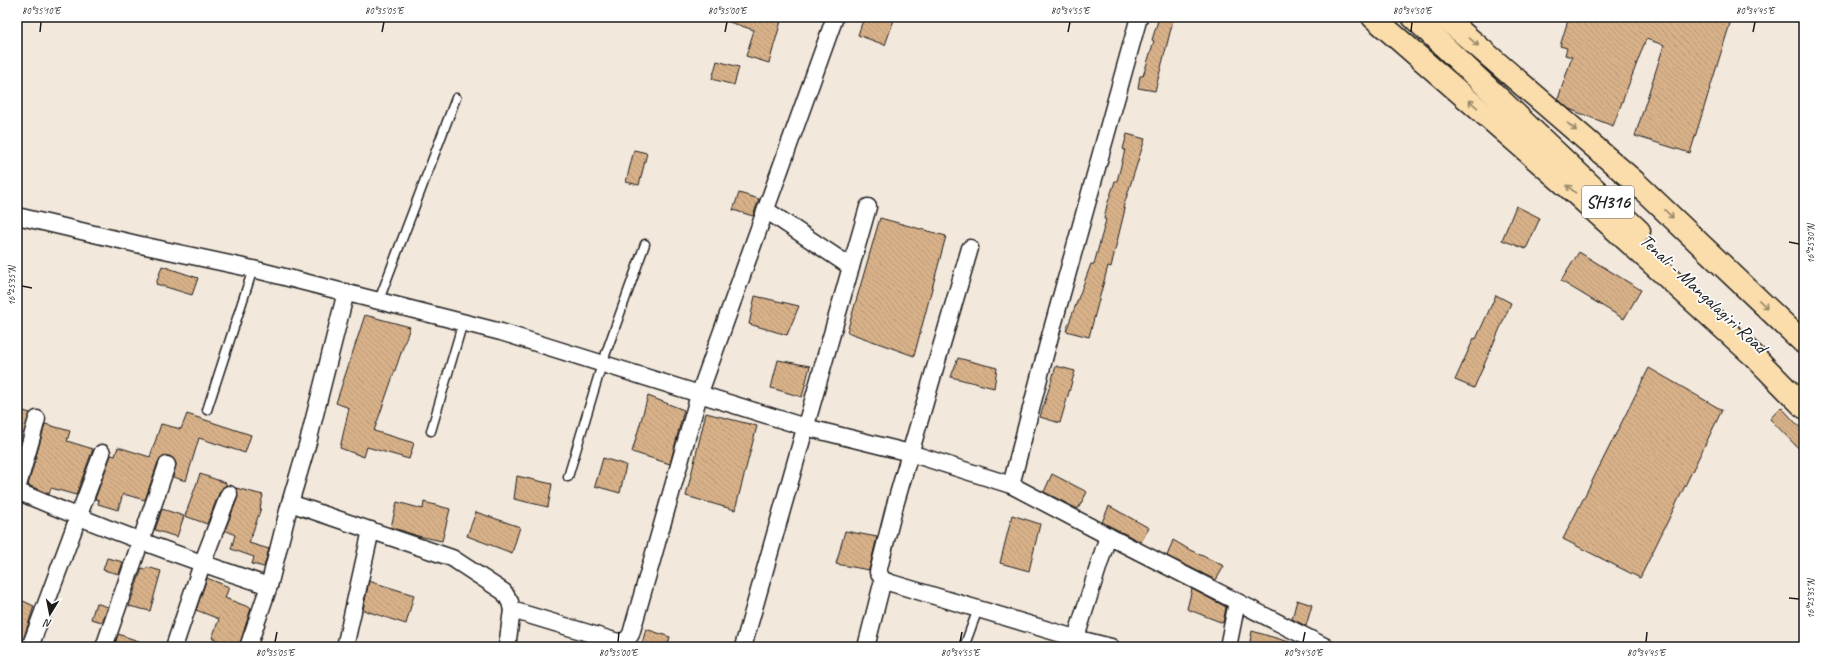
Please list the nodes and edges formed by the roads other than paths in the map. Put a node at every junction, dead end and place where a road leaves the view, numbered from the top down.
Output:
1 (835, 17) edge
2 (1139, 17) edge
3 (1373, 17) edge
4 (1413, 17) edge
5 (1444, 17) edge
6 (456, 98) dead end
7 (868, 207) dead end
8 (766, 210) junction
9 (17, 216) edge
10 (645, 244) dead end
11 (970, 248) dead end
12 (851, 266) junction
13 (253, 269) junction
14 (346, 292) junction
15 (379, 300) junction
16 (462, 322) junction
17 (1804, 343) edge
18 (602, 364) junction
19 (1804, 387) edge
20 (699, 395) junction
21 (1804, 407) edge
22 (207, 410) dead end
23 (37, 420) dead end
24 (805, 427) junction
25 (432, 431) dead end
26 (102, 453) dead end
27 (910, 453) junction
28 (167, 465) dead end
29 (568, 476) dead end
30 (1011, 485) junction
31 (17, 490) edge
32 (229, 494) dead end
33 (290, 503) junction
34 (78, 518) junction
35 (371, 530) junction
36 (1108, 536) junction
37 (140, 540) junction
38 (202, 564) junction
39 (882, 580) junction
40 (269, 586) junction
41 (1237, 602) junction
42 (978, 609) junction
43 (512, 610) junction
44 (1074, 643) edge
45 (30, 647) edge
46 (104, 647) edge
47 (174, 647) edge
48 (248, 647) edge
49 (345, 647) edge
50 (507, 647) edge
51 (743, 647) edge
52 (866, 647) edge
53 (964, 647) edge
54 (1110, 647) edge
55 (1228, 647) edge
56 (1326, 647) edge

1 - 8 street
2 - 30 street
21 -> 3 main road
4 - 19 main road, Tenali - Mangalagiri Road / SH316
5 -> 17 main road
6 - 15 lane
7 - 12 street
8 - 12 street
8 - 20 street
9 - 13 street
10 - 18 lane
11 - 27 street
12 - 24 street
13 - 14 street
13 - 22 lane
14 - 15 street
14 - 33 street
15 - 16 street
16 - 18 street
16 - 25 lane
18 - 20 street
18 - 29 lane
20 - 24 street
20 - 43 street
23 - 31 street
24 - 27 street
24 - 51 street
26 - 34 street
27 - 30 street
27 - 39 street
28 - 37 street
30 - 36 street
31 - 34 street
32 - 38 street
33 - 35 street
33 - 40 street
34 - 37 street
34 - 45 street
35 - 43 street
35 - 49 street
36 - 41 street
36 - 44 street
37 - 38 street
37 - 46 street
38 - 40 street
38 - 47 street
39 - 42 street
39 - 52 street
40 - 48 street
41 - 55 street
41 - 56 street
42 - 44 street
42 - 53 lane
43 - 50 street
44 - 54 street

